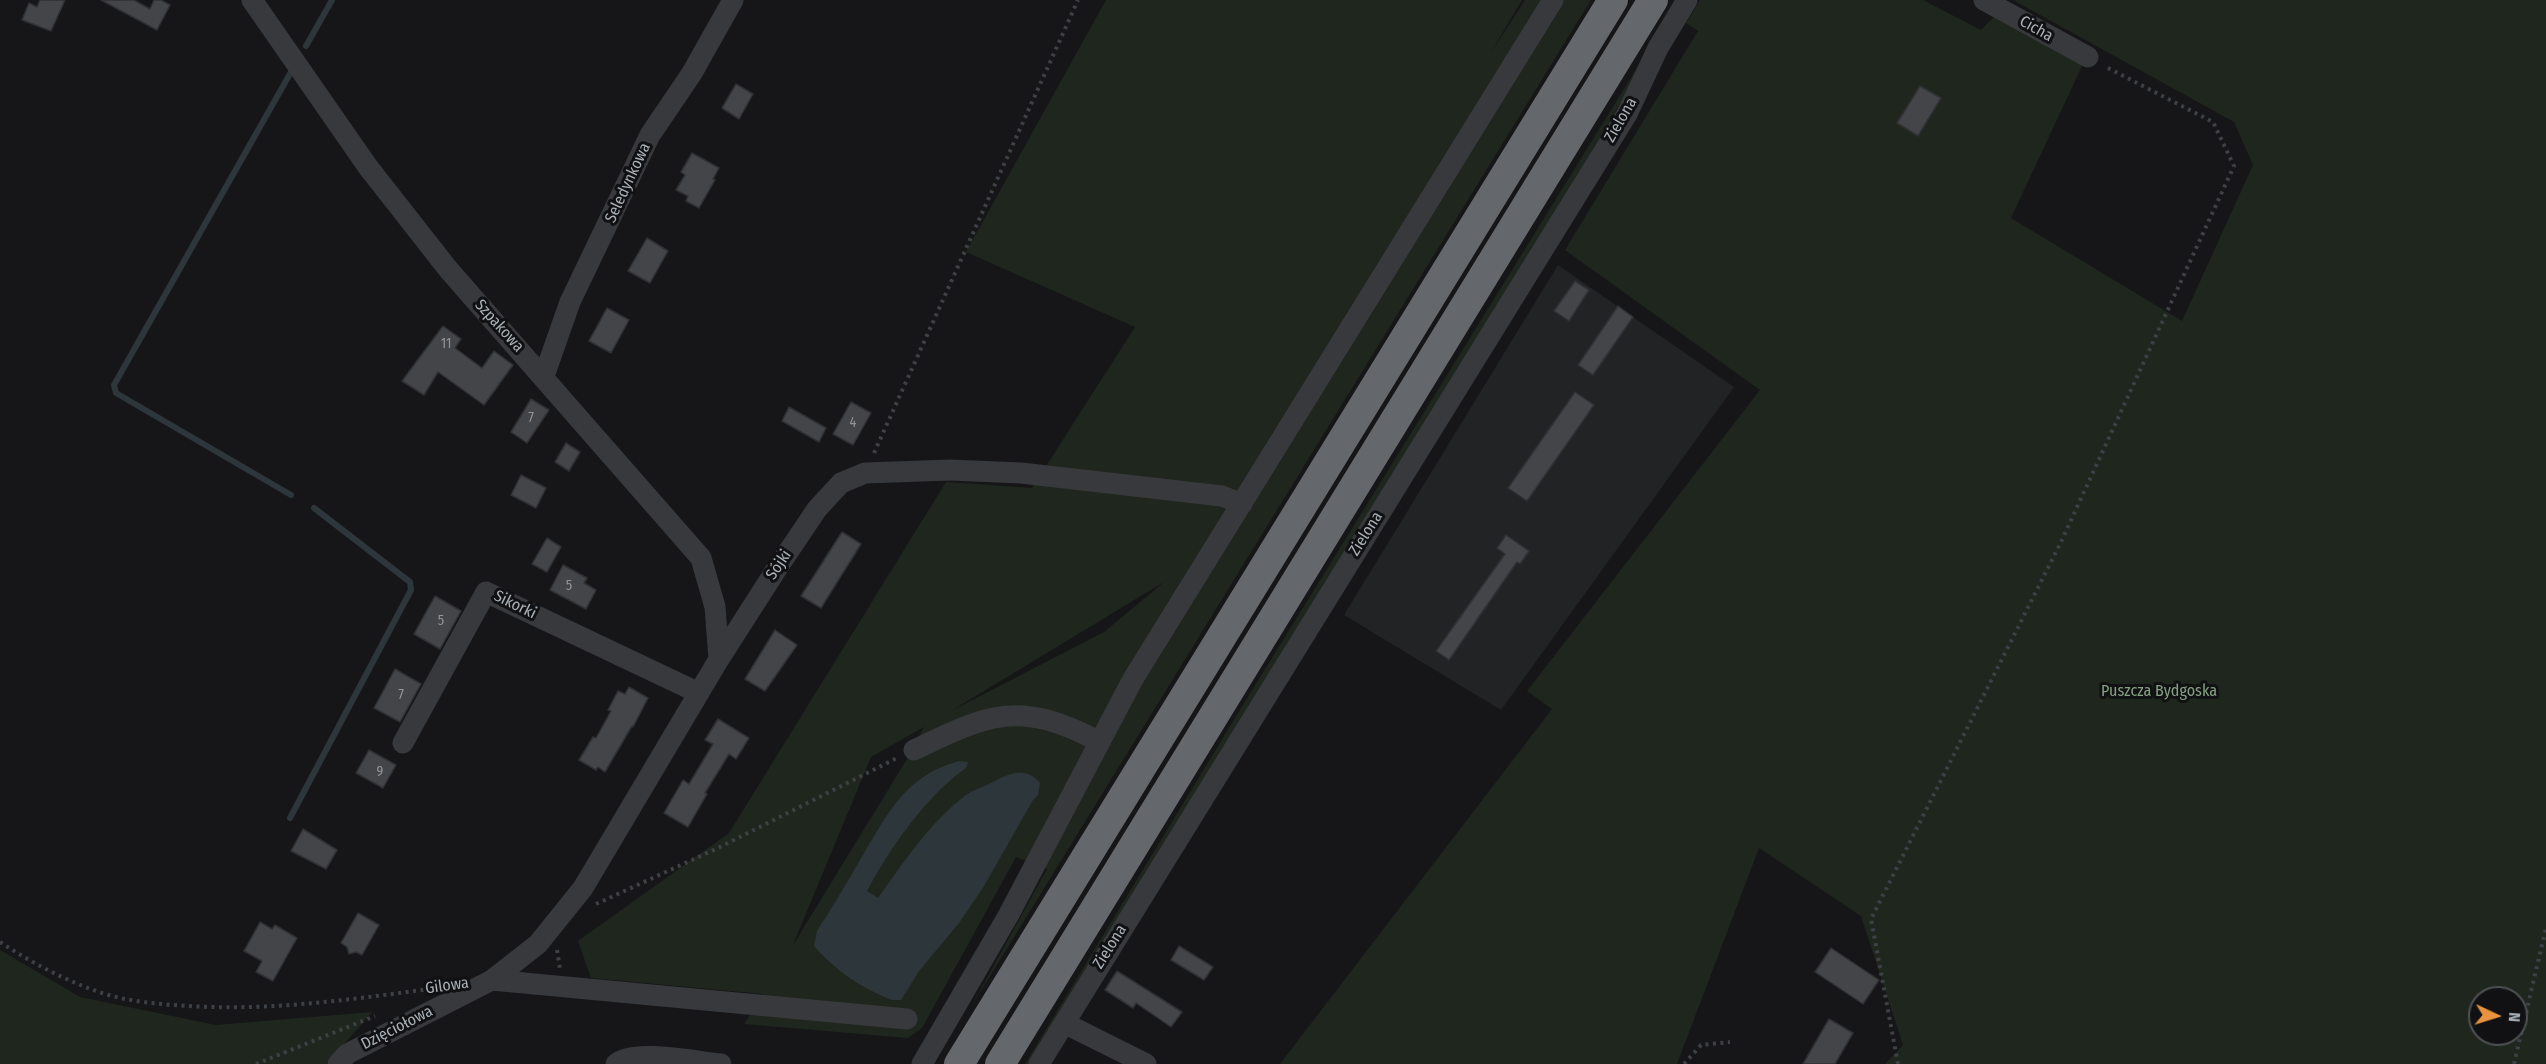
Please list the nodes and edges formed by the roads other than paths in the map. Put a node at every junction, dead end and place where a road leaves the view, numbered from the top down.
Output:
1 (252, 0) edge
2 (734, 0) edge
3 (1552, 0) edge
4 (1613, 0) edge
5 (1653, 0) edge
6 (1687, 0) edge
7 (1984, 0) edge
8 (2088, 57) road end
9 (544, 376) junction
10 (1242, 504) junction
11 (719, 659) junction
12 (699, 693) junction
13 (1098, 741) junction
14 (403, 743) dead end
15 (914, 750) road end
16 (492, 980) junction
17 (907, 1019) dead end
18 (1064, 1023) junction
19 (338, 1064) edge
20 (616, 1064) edge
21 (721, 1064) edge
22 (922, 1064) edge
23 (959, 1064) edge
24 (1000, 1064) edge
25 (1039, 1064) edge
26 (1146, 1064) edge

1 - 9 street, Szpakowa
2 - 9 street, Seledynkowa
3 - 10 street
4 - 23 highway
5 - 24 highway
6 - 18 street, Zielona
7 - 8 street, Cicha
9 - 11 street, Szpakowa
10 - 11 street, Sójki
10 - 13 street
11 - 12 street, Sójki
12 - 14 street, Sikorki
12 - 16 street, Sójki
13 - 15 street
13 - 22 street
16 - 17 street, Gilowa
16 - 19 street, Dzięciołowa
18 - 25 street, Zielona
18 - 26 street
20 - 21 street

